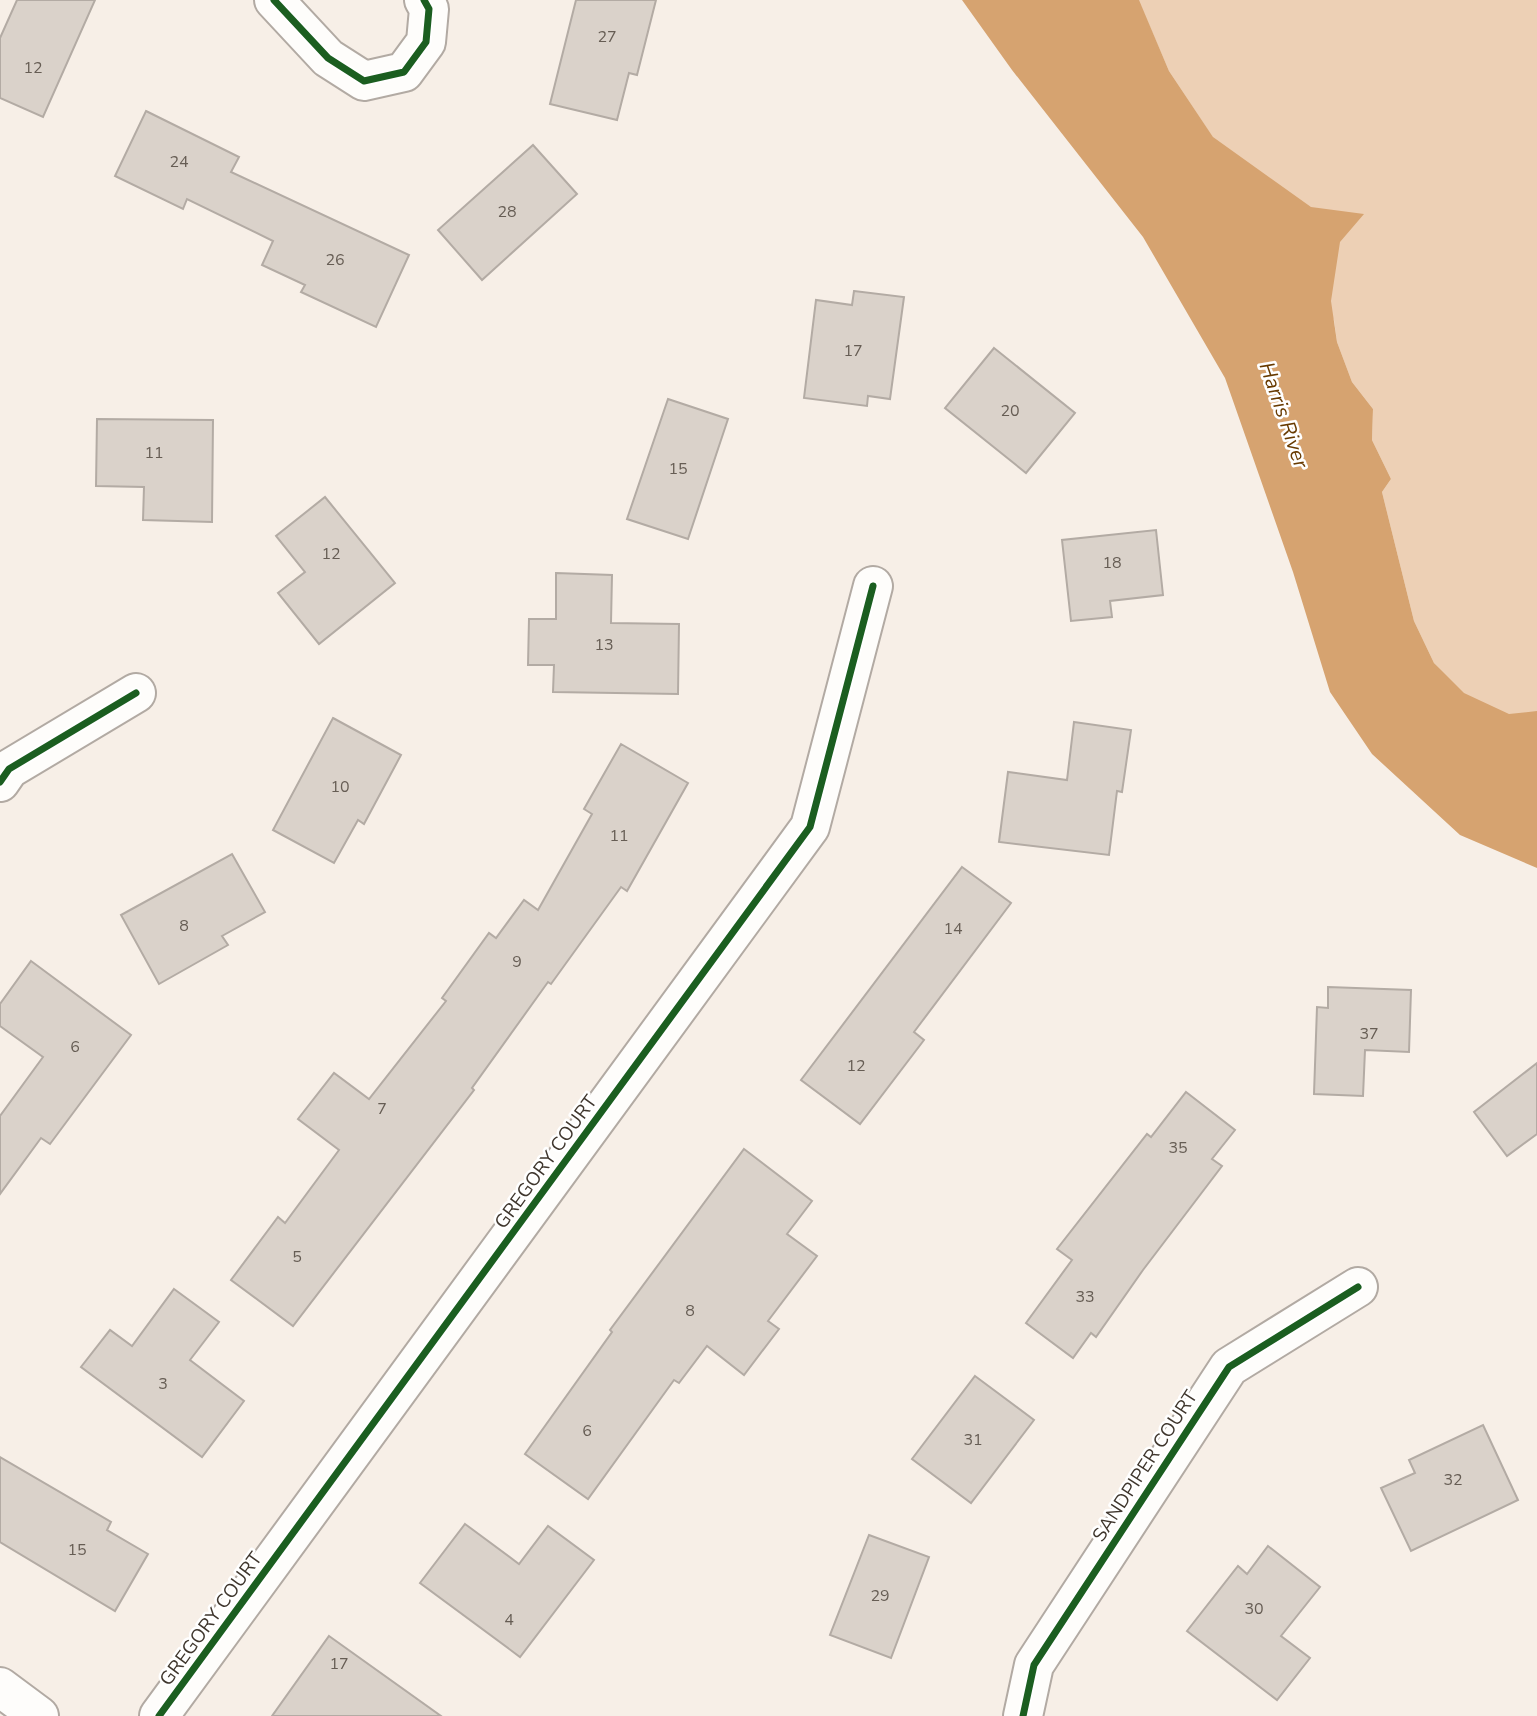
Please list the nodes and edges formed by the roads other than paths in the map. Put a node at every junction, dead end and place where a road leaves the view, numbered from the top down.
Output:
1 (274, 0) edge
2 (424, 0) edge
3 (873, 586) dead end
4 (136, 693) dead end
5 (0, 782) edge
6 (1357, 1287) dead end
7 (0, 1687) edge
8 (39, 1716) edge
9 (159, 1716) edge
10 (1023, 1716) edge

1 - 2 street
3 - 9 street, GREGORY COURT
4 - 5 street
6 - 10 street, SANDPIPER COURT
7 - 8 street

